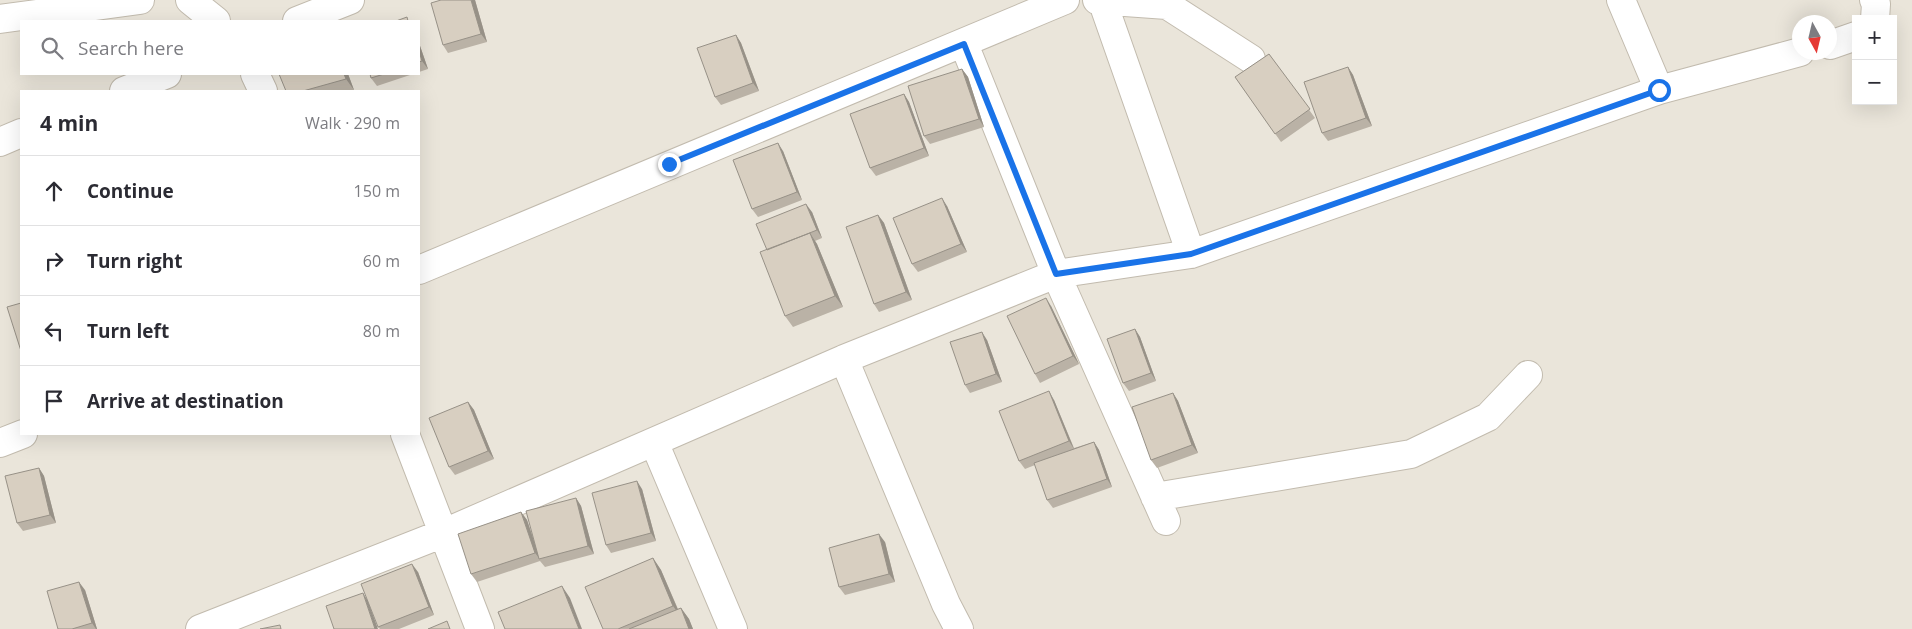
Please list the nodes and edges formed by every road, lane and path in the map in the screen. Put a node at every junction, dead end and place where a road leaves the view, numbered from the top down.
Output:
1 (140, 0) edge
2 (190, 0) edge
3 (350, 0) edge
4 (1065, 0) edge
5 (1097, 0) edge
6 (1102, 0) edge
7 (1621, 0) edge
8 (1874, 0) edge
9 (1875, 15) edge
10 (0, 19) edge
11 (215, 20) edge
12 (300, 20) edge
13 (1852, 37) edge
14 (1837, 42) edge
15 (964, 44) junction
16 (1792, 54) edge
17 (1251, 59) dead end
18 (164, 75) edge
19 (256, 75) edge
20 (127, 90) edge
21 (263, 90) edge
22 (1659, 90) junction
23 (20, 133) edge
24 (0, 142) edge
25 (1191, 254) junction
26 (420, 270) edge
27 (1056, 274) junction
28 (844, 359) junction
29 (1528, 375) dead end
30 (21, 435) edge
31 (405, 435) edge
32 (654, 442) junction
33 (0, 443) edge
34 (444, 533) junction
35 (200, 629) edge
36 (480, 629) edge
37 (733, 629) edge
38 (959, 629) edge

1 - 10 street
2 - 11 street
3 - 12 street
4 - 15 street
5 - 6 street
6 - 17 street
6 - 25 street
7 - 22 street
8 - 9 street
13 - 14 street
15 - 26 street
15 - 27 street
16 - 22 street
18 - 20 street
19 - 21 street
22 - 25 street
23 - 24 street
25 - 27 street
27 - 28 street
27 - 29 street
28 - 32 street
28 - 38 street
30 - 33 street
31 - 34 street
32 - 34 street
32 - 37 street
34 - 35 street
34 - 36 street

